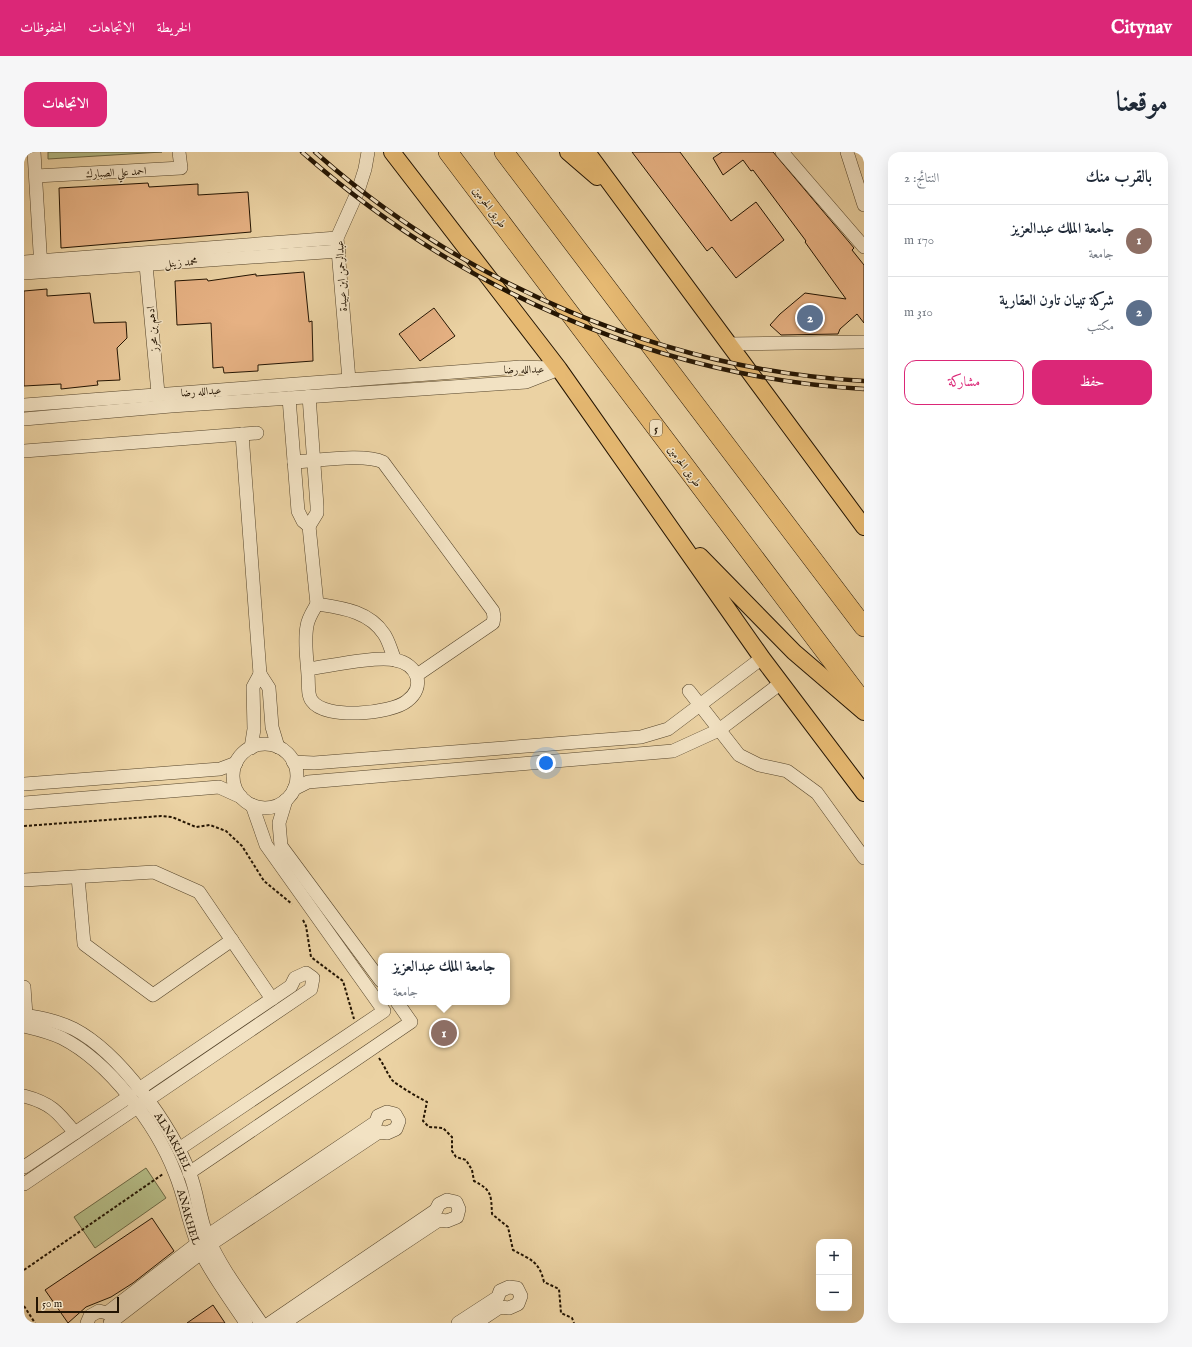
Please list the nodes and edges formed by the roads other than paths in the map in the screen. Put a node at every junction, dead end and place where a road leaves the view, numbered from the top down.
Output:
1 (34, 152) edge
2 (179, 152) edge
3 (368, 152) edge
4 (392, 152) edge
5 (448, 152) edge
6 (504, 152) edge
7 (568, 152) edge
8 (587, 152) edge
9 (782, 152) edge
10 (847, 152) edge
11 (36, 176) junction
12 (625, 204) junction
13 (864, 205) edge
14 (338, 245) junction
15 (864, 247) edge
16 (24, 262) edge
17 (146, 265) junction
18 (41, 266) junction
19 (24, 273) edge
20 (864, 342) edge
21 (729, 344) junction
22 (559, 369) junction
23 (349, 380) junction
24 (158, 394) junction
25 (309, 396) junction
26 (289, 398) junction
27 (24, 405) edge
28 (24, 419) edge
29 (257, 433) dead end
30 (242, 434) junction
31 (24, 451) edge
32 (314, 461) junction
33 (294, 462) junction
34 (666, 522) junction
35 (309, 526) junction
36 (864, 527) edge
37 (317, 604) junction
38 (864, 627) edge
39 (762, 658) junction
40 (395, 660) junction
41 (308, 669) junction
42 (260, 674) junction
43 (417, 675) junction
44 (781, 683) junction
45 (689, 691) dead end
46 (864, 704) edge
47 (700, 705) junction
48 (864, 712) edge
49 (719, 730) junction
50 (278, 747) junction
51 (251, 748) junction
52 (293, 762) junction
53 (236, 763) junction
54 (24, 784) edge
55 (294, 789) junction
56 (864, 794) edge
57 (241, 796) junction
58 (286, 800) junction
59 (24, 803) edge
60 (252, 805) junction
61 (864, 858) edge
62 (78, 877) junction
63 (24, 880) edge
64 (232, 940) junction
65 (378, 977) edge
66 (24, 988) edge
67 (272, 999) junction
68 (378, 1003) edge
69 (380, 1005) edge
70 (399, 1005) edge
71 (25, 1019) edge
72 (24, 1096) edge
73 (139, 1098) junction
74 (75, 1133) junction
75 (179, 1149) junction
76 (24, 1167) edge
77 (189, 1172) junction
78 (24, 1184) edge
79 (204, 1244) junction
80 (87, 1323) edge
81 (110, 1323) edge
82 (246, 1323) edge
83 (261, 1323) edge
84 (270, 1323) edge
85 (284, 1323) edge
86 (458, 1323) edge
87 (476, 1323) edge

1 - 11 street
2 - 11 street, احمد علي الصبارك
3 - 14 street, عبدالرحمن ابن عبيدة
4 - 22 main road
5 - 46 highway, طريق الحرمين / 5
6 - 38 highway
7 - 12 main road
8 - 12 main road
9 - 15 street
10 - 13 street
11 - 18 street
12 - 21 main road
14 - 17 street, محمد زينل
14 - 18 street, محمد زينل
14 - 23 street, عبدالرحمن ابن عبيدة
16 - 18 street, محمد زينل
17 - 18 street, محمد زينل
17 - 24 street, ادهم بن محرز
18 - 19 street, محمد زينل
20 - 21 street
21 - 36 main road
22 - 23 street, عبدالله رضا
22 - 25 street, عبدالله رضا
22 - 34 main road
23 - 24 street, عبدالله رضا
24 - 27 street, عبدالله رضا
25 - 26 street, عبدالله رضا
25 - 32 street
26 - 28 street, عبدالله رضا
26 - 33 street
29 - 30 street
30 - 31 street
30 - 42 street
32 - 33 street
32 - 35 street
32 - 43 street
33 - 35 street
34 - 39 main road
34 - 48 main road
35 - 37 street
37 - 40 street
37 - 41 street
39 - 44 main road
39 - 47 street
40 - 41 street
40 - 43 street
41 - 43 street
42 - 50 street
42 - 51 street
44 - 49 street
44 - 56 main road
45 - 47 street
47 - 49 street
47 - 52 street
49 - 55 street
49 - 61 street
50 - 51 street
50 - 52 street
51 - 53 street
52 - 55 street
53 - 54 street
53 - 57 street
55 - 58 street
57 - 59 street
57 - 60 street
58 - 60 street
58 - 65 street
60 - 68 street
62 - 63 street
62 - 64 street
62 - 64 street
64 - 67 street
66 - 71 street
67 - 73 street
67 - 73 street
69 - 75 street
70 - 77 street
71 - 73 street, ALNAKHEL
72 - 74 street
73 - 74 street
73 - 75 street, ALNAKHEL
73 - 78 street
73 - 79 street, ANAKHEL
74 - 76 street
75 - 77 street, ALNAKHEL
77 - 79 street, ALNAKHEL
79 - 79 street
79 - 80 street
79 - 81 street
79 - 82 street, ANAKHEL
79 - 83 street, ALNAKHEL
84 - 85 street
86 - 87 street

